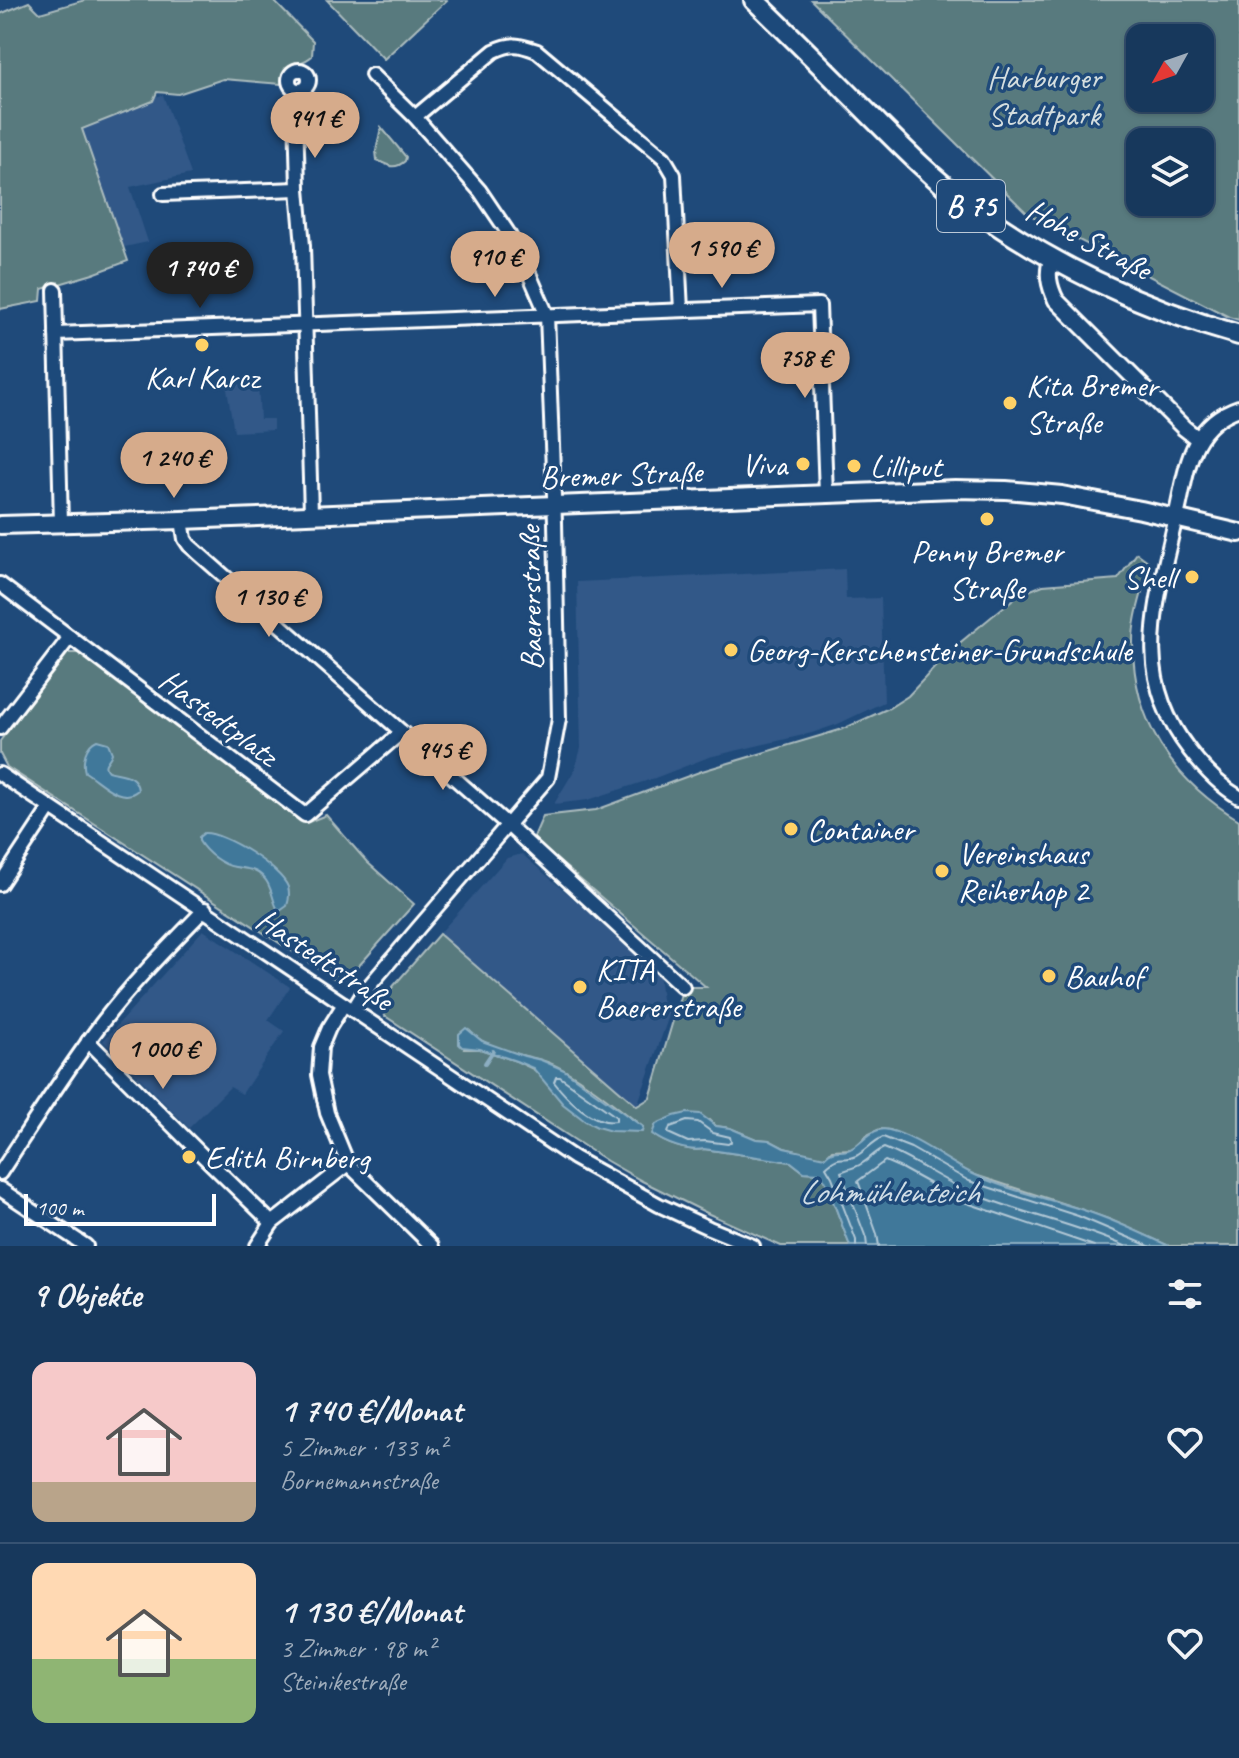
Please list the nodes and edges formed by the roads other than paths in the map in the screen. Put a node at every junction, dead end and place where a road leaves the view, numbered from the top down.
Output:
1 (755, 0) edge
2 (372, 75) dead end
3 (298, 90) dead end
4 (415, 117) junction
5 (298, 189) junction
6 (163, 194) dead end
7 (1052, 257) junction
8 (55, 290) dead end
9 (681, 310) junction
10 (547, 315) junction
11 (305, 324) junction
12 (56, 334) junction
13 (1239, 335) edge
14 (1239, 408) edge
15 (1198, 439) junction
16 (826, 494) junction
17 (554, 504) junction
18 (311, 513) junction
19 (1176, 517) junction
20 (182, 520) junction
21 (61, 523) junction
22 (0, 525) edge
23 (1239, 533) edge
24 (0, 584) edge
25 (70, 637) junction
26 (0, 728) edge
27 (402, 732) junction
28 (0, 774) edge
29 (1239, 797) edge
30 (50, 808) junction
31 (509, 826) junction
32 (0, 884) edge
33 (205, 909) junction
34 (683, 987) dead end
35 (348, 1007) junction
36 (88, 1041) junction
37 (348, 1164) junction
38 (0, 1173) edge
39 (0, 1189) edge
40 (272, 1223) junction
41 (86, 1246) edge
42 (257, 1246) edge
43 (432, 1246) edge
44 (753, 1246) edge

1 - 7 main road, Hohe Straße / B 75
2 - 4 street, Baererstraße
3 - 5 street
4 - 9 street
4 - 10 street, Baererstraße
5 - 6 street
5 - 11 street
7 - 13 main road, Hohe Straße / B 75
7 - 15 street
8 - 12 street
9 - 10 street
9 - 16 street
10 - 11 street
10 - 17 street, Baererstraße
11 - 12 street
11 - 18 street
12 - 21 street
14 - 15 street
15 - 19 street
16 - 17 main road, Bremer Straße
16 - 19 main road, Bremer Straße
17 - 18 main road, Bremer Straße
17 - 31 street, Baererstraße
18 - 20 main road, Bremer Straße
19 - 23 main road, Bremer Straße
19 - 29 street
20 - 21 main road, Bremer Straße
20 - 27 street
21 - 22 main road, Bremer Straße
24 - 25 street, Hastedtplatz
25 - 26 street
25 - 27 street, Hastedtplatz
27 - 31 street
28 - 30 street, Hastedtstraße
30 - 32 street
30 - 33 street, Hastedtstraße
31 - 34 street
31 - 35 street, Baererstraße
33 - 35 street, Hastedtstraße
33 - 36 street
35 - 37 street, Baererstraße
35 - 44 street, Hastedtstraße
36 - 38 street
36 - 40 street
37 - 40 street
37 - 43 street
39 - 41 street
40 - 42 street

